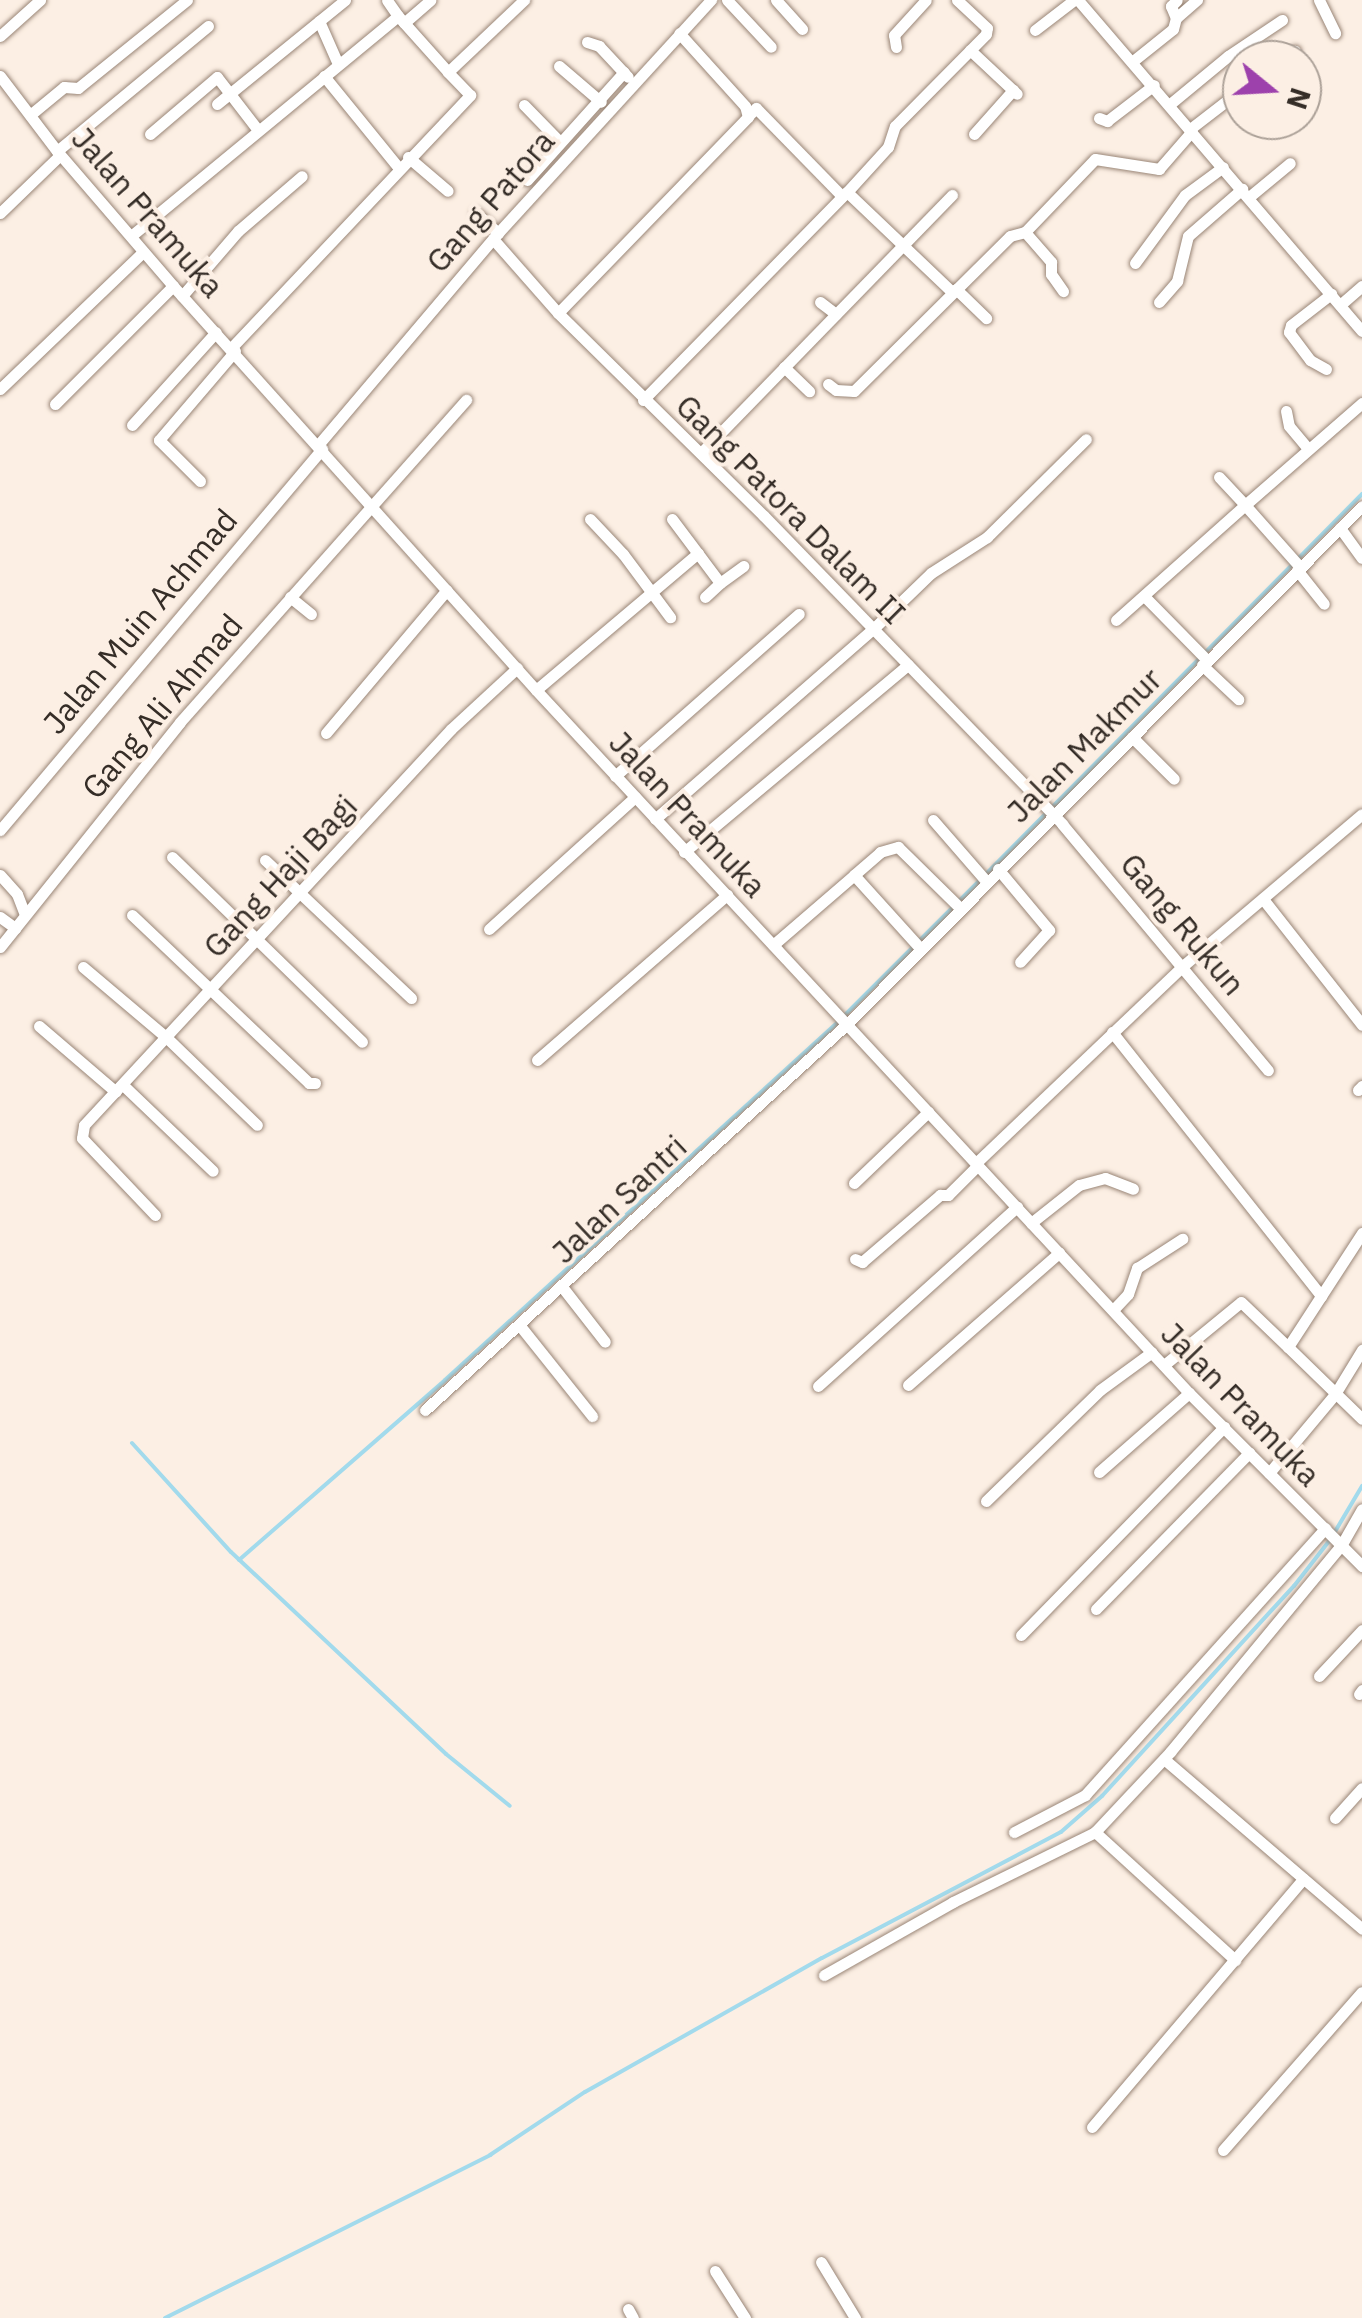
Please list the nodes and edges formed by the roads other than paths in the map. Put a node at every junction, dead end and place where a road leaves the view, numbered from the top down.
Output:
1 (40, 0) edge
2 (187, 0) edge
3 (345, 0) edge
4 (387, 0) edge
5 (430, 0) edge
6 (524, 0) edge
7 (710, 0) edge
8 (727, 0) edge
9 (776, 0) edge
10 (926, 0) edge
11 (957, 0) edge
12 (1076, 0) edge
13 (1178, 0) edge
14 (1197, 0) edge
15 (1319, 0) edge
16 (1176, 18) junction
17 (401, 20) junction
18 (1282, 20) dead end
19 (318, 21) junction
20 (208, 26) dead end
21 (802, 29) dead end
22 (1036, 30) dead end
23 (679, 33) junction
24 (1335, 33) dead end
25 (0, 36) edge
26 (587, 42) dead end
27 (771, 47) dead end
28 (896, 47) dead end
29 (970, 50) junction
30 (1133, 61) junction
31 (338, 64) junction
32 (559, 66) dead end
33 (448, 72) junction
34 (0, 76) edge
35 (324, 76) junction
36 (628, 77) junction
37 (1154, 85) junction
38 (231, 93) junction
39 (217, 104) dead end
40 (603, 104) junction
41 (1170, 104) junction
42 (524, 105) dead end
43 (1222, 105) edge
44 (749, 114) junction
45 (30, 115) junction
46 (1100, 118) dead end
47 (258, 130) junction
48 (1191, 130) junction
49 (150, 134) dead end
50 (974, 134) dead end
51 (566, 141) junction
52 (59, 153) junction
53 (408, 157) junction
54 (553, 160) junction
55 (1290, 163) dead end
56 (398, 166) junction
57 (1223, 166) junction
58 (302, 176) dead end
59 (527, 180) dead end
60 (448, 191) dead end
61 (1245, 192) junction
62 (845, 194) junction
63 (952, 195) dead end
64 (0, 213) edge
65 (476, 213) dead end
66 (1020, 233) junction
67 (130, 236) junction
68 (495, 236) junction
69 (900, 246) junction
70 (143, 252) junction
71 (1135, 263) dead end
72 (1362, 286) edge
73 (954, 290) junction
74 (178, 291) junction
75 (1063, 291) dead end
76 (1336, 299) junction
77 (820, 302) dead end
78 (1159, 302) dead end
79 (558, 313) junction
80 (836, 314) junction
81 (986, 318) dead end
82 (1362, 331) edge
83 (216, 332) junction
84 (233, 349) junction
85 (784, 367) junction
86 (1326, 369) dead end
87 (828, 384) dead end
88 (0, 389) edge
89 (809, 391) dead end
90 (466, 400) dead end
91 (643, 400) junction
92 (1362, 403) edge
93 (55, 404) dead end
94 (1286, 411) dead end
95 (132, 425) dead end
96 (1086, 439) dead end
97 (320, 447) junction
98 (1308, 448) junction
99 (701, 453) junction
100 (1219, 477) dead end
101 (200, 481) dead end
102 (1245, 504) junction
103 (371, 505) junction
104 (1362, 506) edge
105 (672, 518) dead end
106 (590, 519) dead end
107 (1340, 528) junction
108 (698, 553) junction
109 (1362, 558) edge
110 (1296, 564) junction
111 (744, 566) dead end
112 (720, 583) junction
113 (447, 590) junction
114 (652, 592) junction
115 (706, 597) dead end
116 (1144, 597) junction
117 (290, 598) junction
118 (1324, 604) dead end
119 (311, 614) dead end
120 (799, 614) dead end
121 (670, 617) dead end
122 (1116, 620) dead end
123 (872, 630) junction
124 (1203, 659) junction
125 (908, 664) junction
126 (518, 668) junction
127 (536, 690) junction
128 (1238, 699) dead end
129 (326, 733) dead end
130 (1132, 737) junction
131 (615, 776) junction
132 (1174, 779) dead end
133 (635, 797) junction
134 (1049, 812) junction
135 (1362, 814) edge
136 (655, 819) junction
137 (933, 820) dead end
138 (0, 830) edge
139 (684, 852) junction
140 (172, 857) dead end
141 (266, 860) dead end
142 (998, 869) junction
143 (0, 875) edge
144 (854, 875) junction
145 (984, 877) junction
146 (302, 894) junction
147 (726, 894) junction
148 (1262, 899) junction
149 (957, 905) junction
150 (26, 915) junction
151 (0, 916) edge
152 (132, 916) dead end
153 (15, 928) junction
154 (489, 929) dead end
155 (259, 939) junction
156 (772, 944) junction
157 (918, 945) junction
158 (0, 947) edge
159 (1020, 962) dead end
160 (1184, 965) junction
161 (82, 967) dead end
162 (212, 989) junction
163 (411, 998) dead end
164 (846, 1024) junction
165 (39, 1026) dead end
166 (1362, 1026) edge
167 (1112, 1032) junction
168 (166, 1038) junction
169 (362, 1042) dead end
170 (537, 1060) dead end
171 (1268, 1070) dead end
172 (316, 1083) dead end
173 (119, 1088) junction
174 (928, 1112) junction
175 (256, 1126) dead end
176 (977, 1164) junction
177 (212, 1171) dead end
178 (854, 1182) dead end
179 (1133, 1189) dead end
180 (1016, 1207) junction
181 (155, 1216) dead end
182 (1031, 1222) junction
183 (1362, 1234) edge
184 (1182, 1239) dead end
185 (1060, 1253) junction
186 (855, 1258) dead end
187 (563, 1288) junction
188 (1321, 1296) junction
189 (1113, 1310) junction
190 (521, 1327) junction
191 (604, 1342) dead end
192 (1288, 1347) junction
193 (1362, 1350) edge
194 (1152, 1352) junction
195 (1164, 1366) junction
196 (818, 1386) dead end
197 (908, 1386) dead end
198 (1189, 1393) junction
199 (1335, 1394) junction
200 (424, 1410) dead end
201 (592, 1416) dead end
202 (1362, 1419) edge
203 (1224, 1427) junction
204 (1249, 1452) junction
205 (1098, 1472) dead end
206 (1268, 1473) junction
207 (986, 1501) dead end
208 (1362, 1509) edge
209 (1325, 1528) junction
210 (1342, 1544) junction
211 (1361, 1563) edge
212 (1096, 1609) dead end
213 (1362, 1630) edge
214 (1021, 1635) dead end
215 (1319, 1676) dead end
216 (1164, 1759) junction
217 (1362, 1788) edge
218 (1334, 1818) dead end
219 (1014, 1832) dead end
220 (1094, 1832) junction
221 (1304, 1880) junction
222 (1362, 1929) edge
223 (1234, 1960) junction
224 (824, 1976) dead end
225 (1362, 1992) edge
226 (1092, 2128) dead end
227 (1222, 2150) dead end
228 (821, 2262) dead end
229 (715, 2270) dead end
230 (745, 2318) edge
231 (855, 2318) edge

1 - 25 street
2 - 45 street
3 - 19 street
4 - 17 street
5 - 17 street
6 - 33 street
7 - 23 street, Gang Patora
8 - 27 street
9 - 21 street
10 - 28 street
11 - 29 street
12 - 22 street
12 - 30 street
13 - 16 street
14 - 16 street
15 - 24 street
16 - 30 street
17 - 31 street
17 - 33 street
18 - 41 street
19 - 31 street
19 - 38 street
20 - 52 street
23 - 36 street, Gang Patora
23 - 44 street
26 - 36 street
29 - 50 street
29 - 62 street
30 - 37 street
31 - 35 street
32 - 40 street
33 - 53 street
34 - 45 street, Jalan Pramuka
35 - 47 street
35 - 56 street
36 - 40 street, Gang Patora
37 - 41 street
37 - 46 street
38 - 39 street
38 - 47 street
38 - 49 street
40 - 51 street, Gang Patora
41 - 48 street
42 - 51 street
43 - 48 street
44 - 62 street
44 - 79 street
45 - 52 street, Jalan Pramuka
47 - 67 street
48 - 57 street
48 - 66 street
51 - 54 street, Gang Patora
52 - 64 street
52 - 67 street, Jalan Pramuka
53 - 56 street
53 - 60 street
54 - 59 street
54 - 68 street, Gang Patora
55 - 61 street
56 - 84 street
57 - 61 street
57 - 71 street
58 - 74 street
61 - 76 street
61 - 78 street
62 - 69 street
62 - 91 street
63 - 69 street
65 - 68 street, Gang Patora Dalam II
66 - 73 street
66 - 75 street
67 - 70 street, Jalan Pramuka
68 - 79 street, Gang Patora Dalam II
68 - 97 street, Gang Patora
69 - 73 street
69 - 80 street
70 - 74 street, Jalan Pramuka
70 - 88 street
72 - 76 street
73 - 81 street
73 - 87 street
74 - 83 street, Jalan Pramuka
74 - 93 street
76 - 82 street
76 - 86 street
77 - 80 street
79 - 91 street, Gang Patora Dalam II
80 - 85 street
83 - 84 street, Jalan Pramuka
83 - 95 street
84 - 97 street, Jalan Pramuka
84 - 101 street
85 - 89 street
85 - 99 street
90 - 103 street, Gang Ali Ahmad
91 - 99 street, Gang Patora Dalam II
92 - 98 street
94 - 98 street
96 - 123 street
97 - 103 street, Jalan Pramuka
97 - 138 street, Jalan Muin Achmad
98 - 102 street
99 - 123 street, Gang Patora Dalam II
100 - 102 street
102 - 110 street
102 - 116 street
103 - 113 street, Jalan Pramuka
103 - 117 street, Gang Ali Ahmad
104 - 107 street, Jalan Makmur
105 - 108 street
106 - 114 street
107 - 109 street
107 - 110 street, Jalan Makmur
108 - 112 street
108 - 114 street
110 - 118 street
110 - 124 street, Jalan Makmur
111 - 112 street
112 - 115 street
113 - 126 street, Jalan Pramuka
113 - 129 street
114 - 121 street
114 - 127 street
116 - 122 street
116 - 124 street
117 - 119 street
117 - 150 street, Gang Ali Ahmad
120 - 131 street
123 - 125 street, Gang Patora Dalam II
123 - 136 street
124 - 128 street
124 - 130 street, Jalan Makmur
125 - 134 street, Gang Patora Dalam II
125 - 139 street
126 - 127 street, Jalan Pramuka
126 - 146 street, Gang Haji Bagi
127 - 131 street, Jalan Pramuka
130 - 132 street
130 - 134 street, Jalan Makmur
131 - 133 street, Jalan Pramuka
133 - 136 street, Jalan Pramuka
133 - 154 street
134 - 142 street, Jalan Makmur
134 - 160 street, Gang Rukun
135 - 148 street
136 - 139 street, Jalan Pramuka
137 - 145 street
139 - 147 street, Jalan Pramuka
140 - 155 street
141 - 146 street
142 - 145 street, Jalan Makmur
142 - 159 street
143 - 150 street
144 - 149 street
144 - 156 street
144 - 157 street
145 - 149 street, Jalan Makmur
146 - 155 street, Gang Haji Bagi
146 - 163 street
147 - 156 street, Jalan Pramuka
147 - 170 street
148 - 160 street
148 - 166 street
149 - 157 street, Jalan Makmur
150 - 153 street, Gang Ali Ahmad
151 - 153 street
152 - 162 street
153 - 158 street, Gang Ali Ahmad
155 - 162 street, Gang Haji Bagi
155 - 169 street
156 - 164 street, Jalan Pramuka
157 - 164 street, Jalan Makmur
160 - 167 street
160 - 171 street, Gang Rukun
161 - 168 street
162 - 168 street, Gang Haji Bagi
162 - 172 street
164 - 174 street, Jalan Pramuka
164 - 187 street, Jalan Santri
165 - 173 street
167 - 176 street
167 - 188 street
168 - 173 street, Gang Haji Bagi
168 - 175 street
173 - 177 street
173 - 181 street, Gang Haji Bagi
174 - 176 street, Jalan Pramuka
174 - 178 street
176 - 180 street, Jalan Pramuka
176 - 186 street
179 - 182 street
180 - 182 street, Jalan Pramuka
180 - 196 street
182 - 185 street, Jalan Pramuka
183 - 188 street
184 - 189 street
185 - 189 street, Jalan Pramuka
185 - 197 street
187 - 190 street, Jalan Santri
187 - 191 street
188 - 192 street
189 - 194 street, Jalan Pramuka
190 - 200 street, Jalan Santri
190 - 201 street
192 - 195 street
192 - 199 street
193 - 199 street
194 - 195 street, Jalan Pramuka
194 - 207 street
195 - 198 street, Jalan Pramuka
198 - 203 street, Jalan Pramuka
198 - 205 street
199 - 202 street
199 - 206 street
203 - 204 street, Jalan Pramuka
203 - 214 street
204 - 206 street, Jalan Pramuka
204 - 212 street
206 - 209 street, Jalan Pramuka
208 - 210 street
209 - 210 street, Jalan Pramuka
209 - 219 street
210 - 211 street, Jalan Pramuka
210 - 216 street
213 - 215 street
216 - 220 street
216 - 221 street
217 - 218 street
220 - 223 street
220 - 224 street
221 - 222 street
221 - 223 street
223 - 226 street
225 - 227 street
228 - 231 street
229 - 230 street

